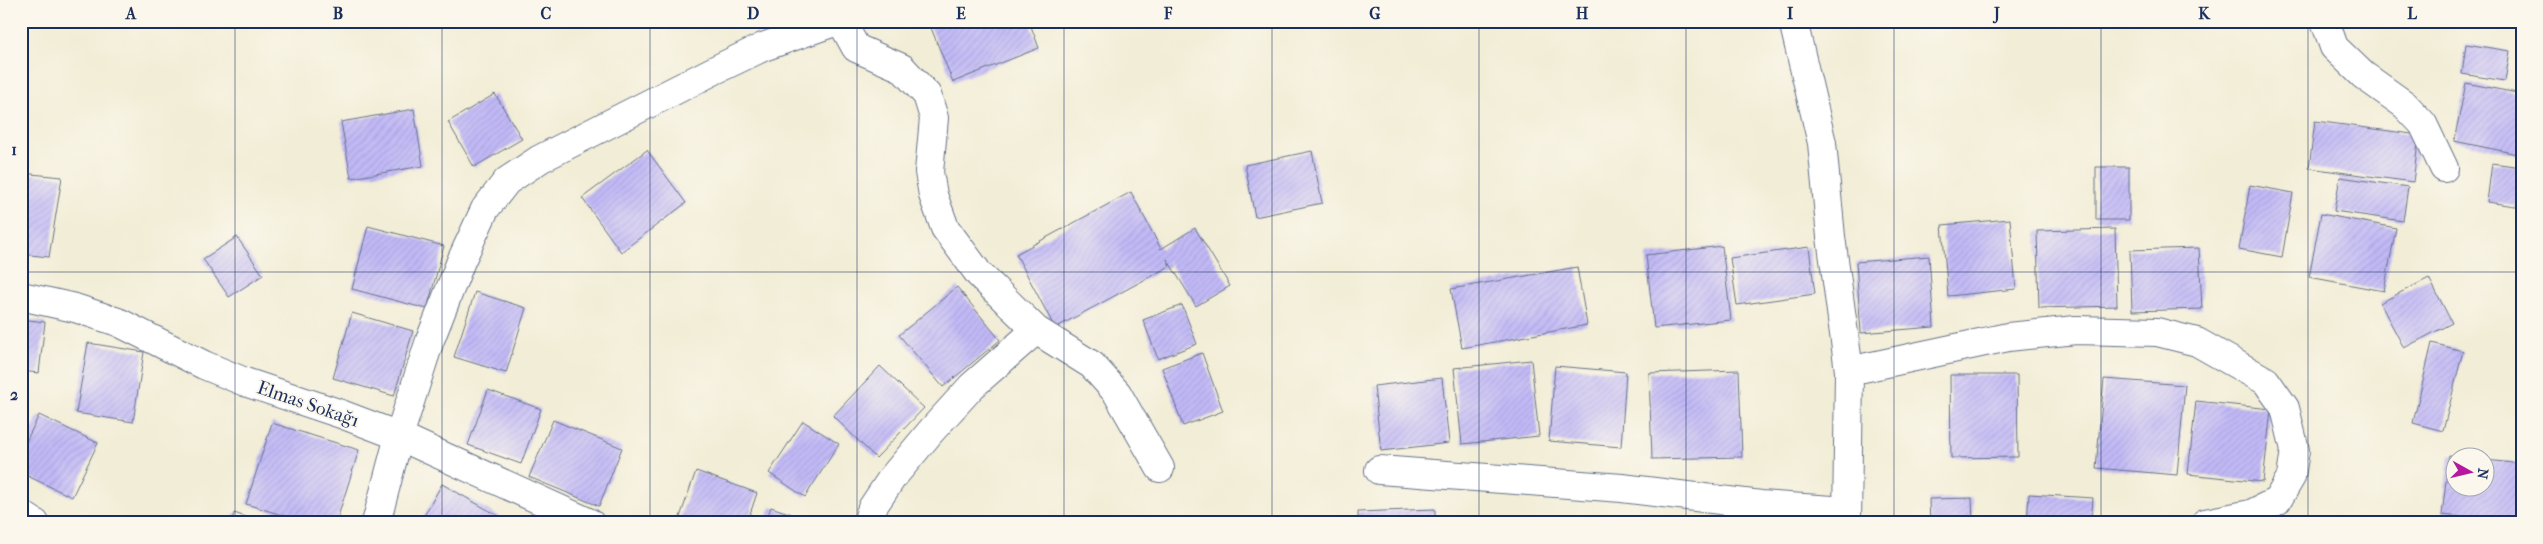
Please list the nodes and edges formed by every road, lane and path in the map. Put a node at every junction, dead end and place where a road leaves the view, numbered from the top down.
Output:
1 (839, 21) edge
2 (1793, 21) edge
3 (2324, 21) edge
4 (2444, 168) dead end
5 (21, 296) edge
6 (1036, 330) junction
7 (1849, 371) junction
8 (399, 436) junction
9 (1160, 468) dead end
10 (1379, 470) dead end
11 (21, 514) edge
12 (1847, 517) edge
13 (35, 523) edge
14 (376, 523) edge
15 (590, 523) edge
16 (867, 523) edge
17 (2205, 523) edge

1 - 6 street
1 - 8 street
2 - 7 street
3 - 4 street
5 - 8 street, Elmas Sokağı
6 - 9 street
6 - 16 street
7 - 12 street
7 - 17 street
8 - 14 street
8 - 15 street, Elmas Sokağı
10 - 12 street
11 - 13 street

